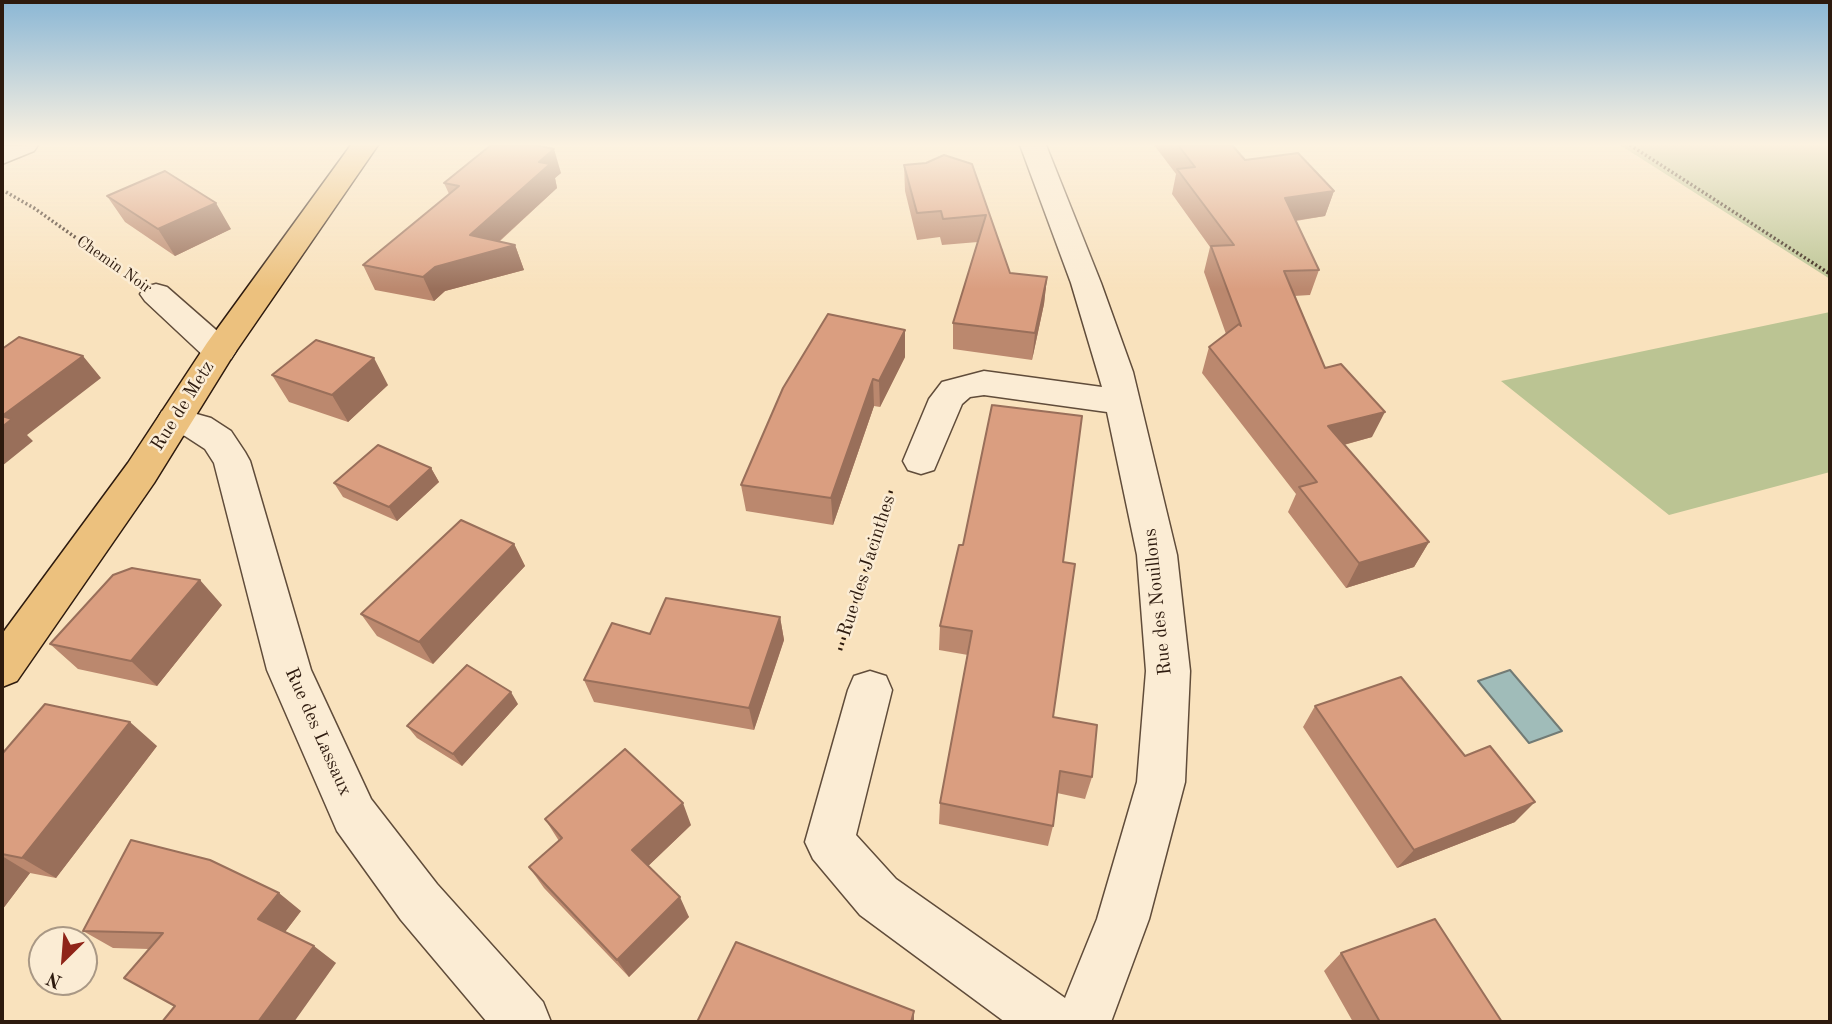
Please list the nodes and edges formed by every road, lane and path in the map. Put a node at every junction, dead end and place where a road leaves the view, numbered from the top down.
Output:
1 (7, 193) edge
2 (331, 193) edge
3 (1051, 193) edge
4 (1704, 193) edge
5 (1830, 274) edge
6 (156, 294) joint
7 (219, 351) junction
8 (1122, 402) junction
9 (175, 420) junction
10 (921, 461) joint
11 (2, 668) edge
12 (870, 690) joint
13 (523, 1022) edge
14 (1051, 1022) edge
15 (1083, 1022) edge

1 - 6 path, Chemin Noir
2 - 7 main road, Rue de Metz
3 - 8 street, Rue des Nouillons
4 - 5 path
6 - 7 street, Chemin Noir
7 - 9 main road, Rue de Metz
8 - 10 street
8 - 15 street, Rue des Nouillons
9 - 11 main road, Rue de Metz
9 - 13 street, Rue des Lassaux
10 - 12 path, Rue des Jacinthes
12 - 14 street

